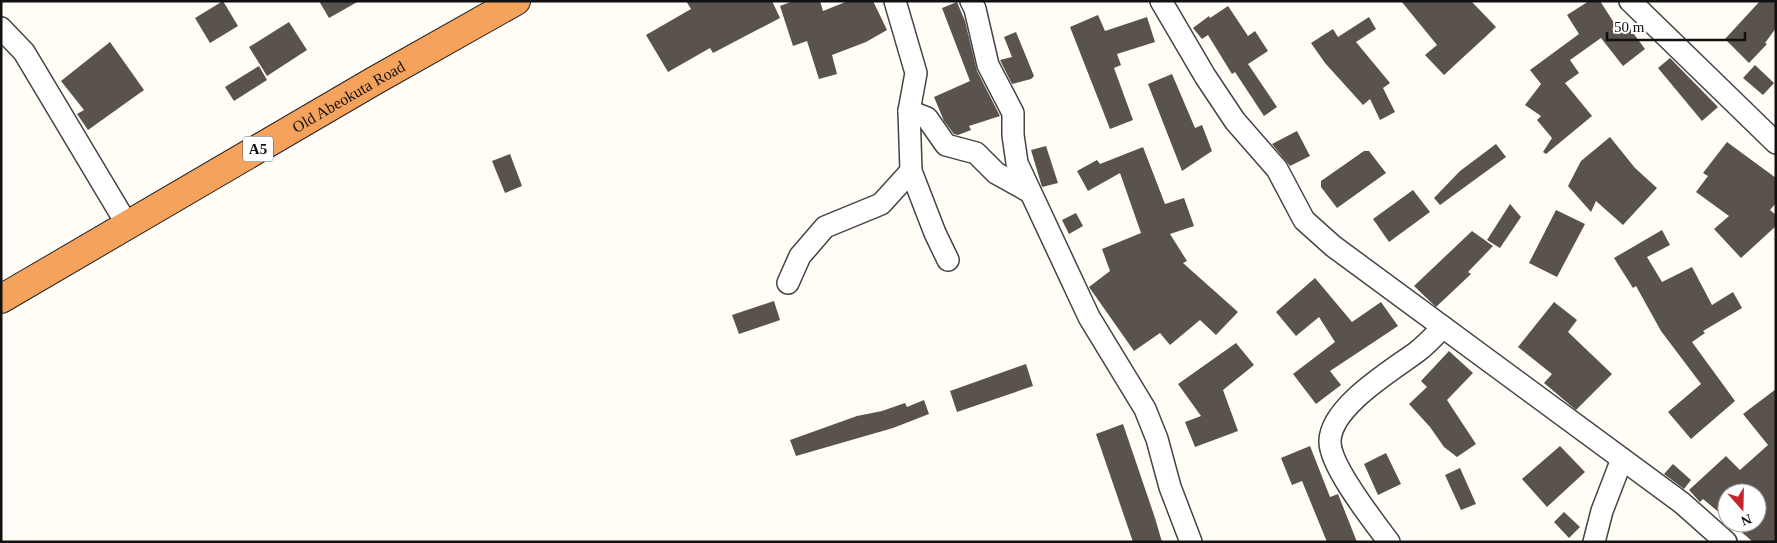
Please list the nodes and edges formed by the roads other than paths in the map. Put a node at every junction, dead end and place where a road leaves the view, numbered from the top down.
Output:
1 (516, 1) edge
2 (895, 1) edge
3 (971, 1) edge
4 (1161, 1) edge
5 (1630, 1) edge
6 (1, 28) edge
7 (910, 111) junction
8 (1773, 136) edge
9 (911, 171) junction
10 (1030, 192) junction
11 (128, 226) junction
12 (948, 260) dead end
13 (788, 283) dead end
14 (1, 299) edge
15 (1443, 327) junction
16 (1622, 459) junction
17 (1191, 542) edge
18 (1389, 542) edge
19 (1594, 542) edge
20 (1726, 542) edge

1 - 11 highway, Old Abeokuta Road / A5
2 - 7 street
3 - 10 street
4 - 15 street
5 - 8 street
6 - 11 street
7 - 9 street
7 - 10 street
9 - 12 street
9 - 13 street
10 - 17 street
11 - 14 highway, Old Abeokuta Road / A5
15 - 16 street
15 - 18 street
16 - 19 street
16 - 20 street

